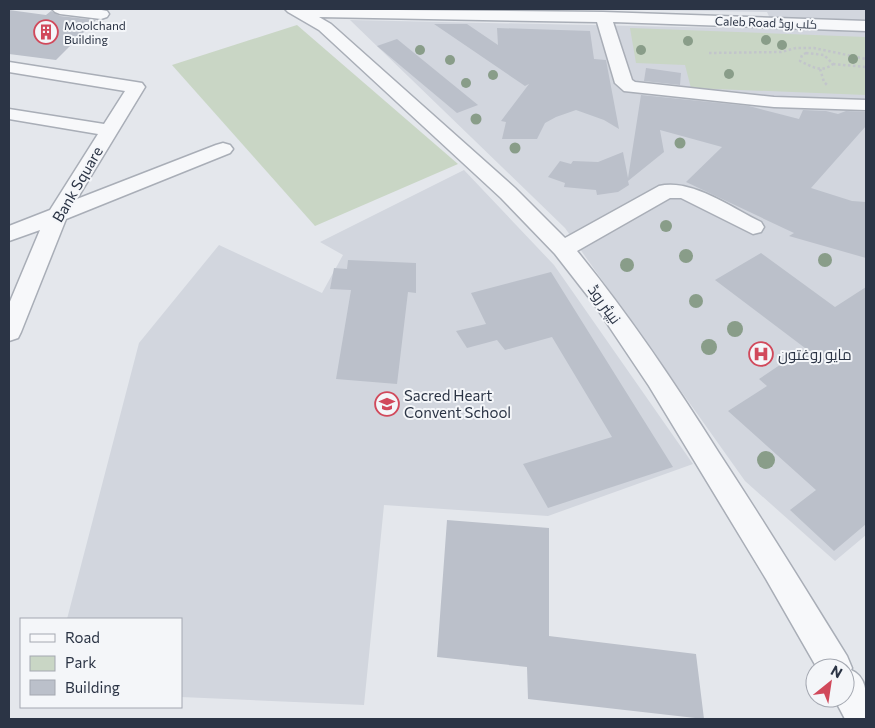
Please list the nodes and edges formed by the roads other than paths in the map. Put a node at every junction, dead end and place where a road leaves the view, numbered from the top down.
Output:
1 (60, 9) edge
2 (300, 12) edge
3 (101, 14) dead end
4 (783, 16) edge
5 (602, 17) junction
6 (866, 26) edge
7 (9, 67) edge
8 (866, 105) edge
9 (12, 119) edge
10 (109, 130) junction
11 (223, 149) dead end
12 (57, 215) junction
13 (753, 227) dead end
14 (9, 234) edge
15 (563, 249) junction
16 (9, 332) edge
17 (829, 658) edge
18 (855, 703) edge
19 (864, 719) edge

1 - 3 street
2 - 5 street, Caleb Road کلب روڈ
2 - 15 street, نیپئر روڈ
4 - 5 street, Caleb Road کلب روڈ
4 - 6 street, Caleb Road کلب روڈ
5 - 8 street
7 - 10 street
9 - 10 street, Bank Square
10 - 12 street, Bank Square
11 - 12 street
12 - 14 street
12 - 16 street, Bank Square
13 - 15 street
15 - 17 street, نیپئر روڈ
18 - 19 street

